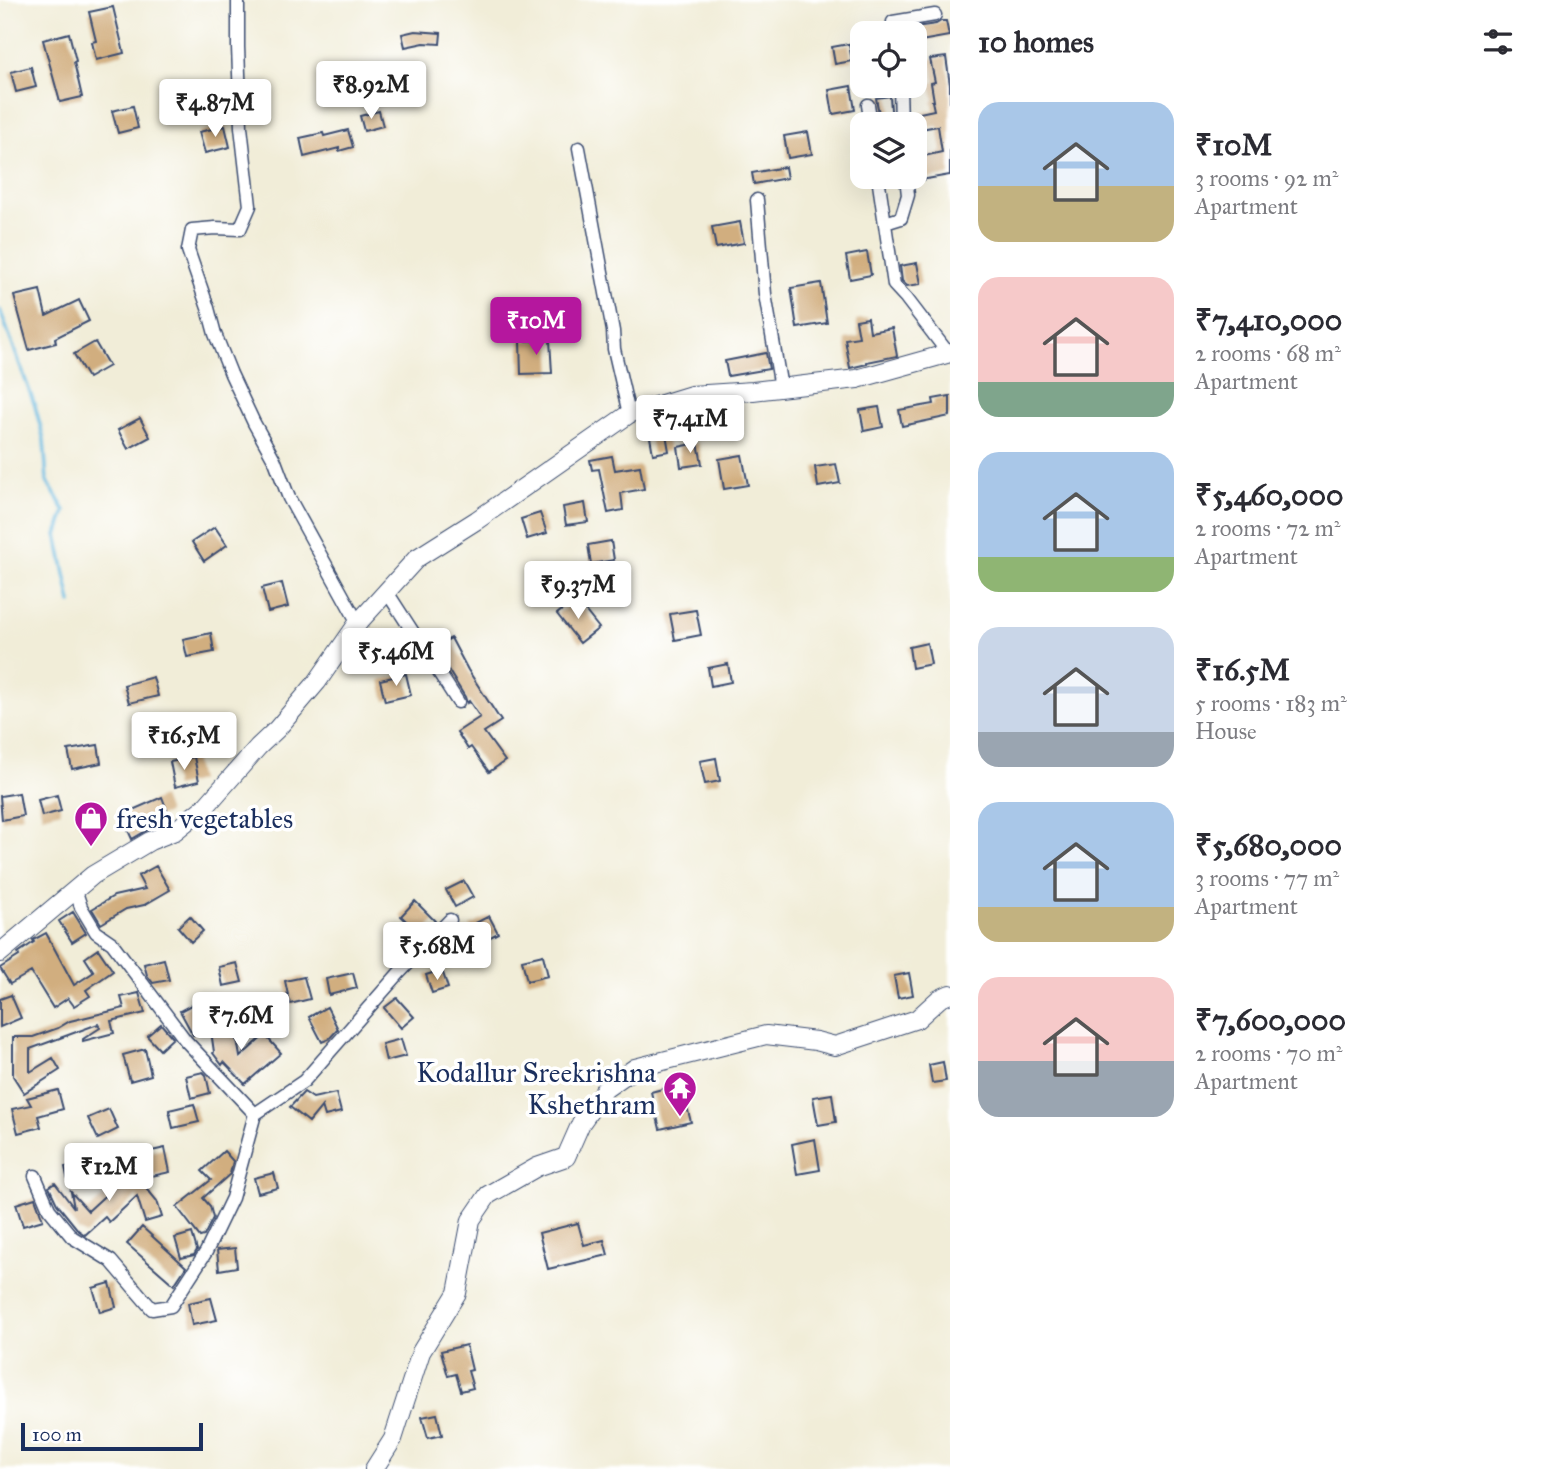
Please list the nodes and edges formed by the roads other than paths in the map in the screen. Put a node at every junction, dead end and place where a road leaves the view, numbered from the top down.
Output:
1 (238, 0) edge
2 (935, 15) dead end
3 (899, 21) edge
4 (868, 105) dead end
5 (869, 112) edge
6 (579, 148) dead end
7 (880, 189) edge
8 (907, 189) edge
9 (757, 200) dead end
10 (885, 223) junction
11 (949, 353) edge
12 (781, 388) junction
13 (629, 414) junction
14 (387, 592) junction
15 (358, 623) junction
16 (458, 702) dead end
17 (75, 889) junction
18 (450, 920) dead end
19 (0, 953) edge
20 (950, 995) edge
21 (255, 1114) junction
22 (35, 1176) dead end
23 (374, 1469) edge

1 - 15 street
2 - 3 street
4 - 5 street
6 - 13 street
7 - 10 street
8 - 10 street
9 - 12 street
10 - 11 street
11 - 12 main road
12 - 13 main road
13 - 14 main road
14 - 15 main road
14 - 16 street
15 - 17 main road
17 - 19 main road
17 - 21 street
18 - 21 street
20 - 23 main road
21 - 22 street

